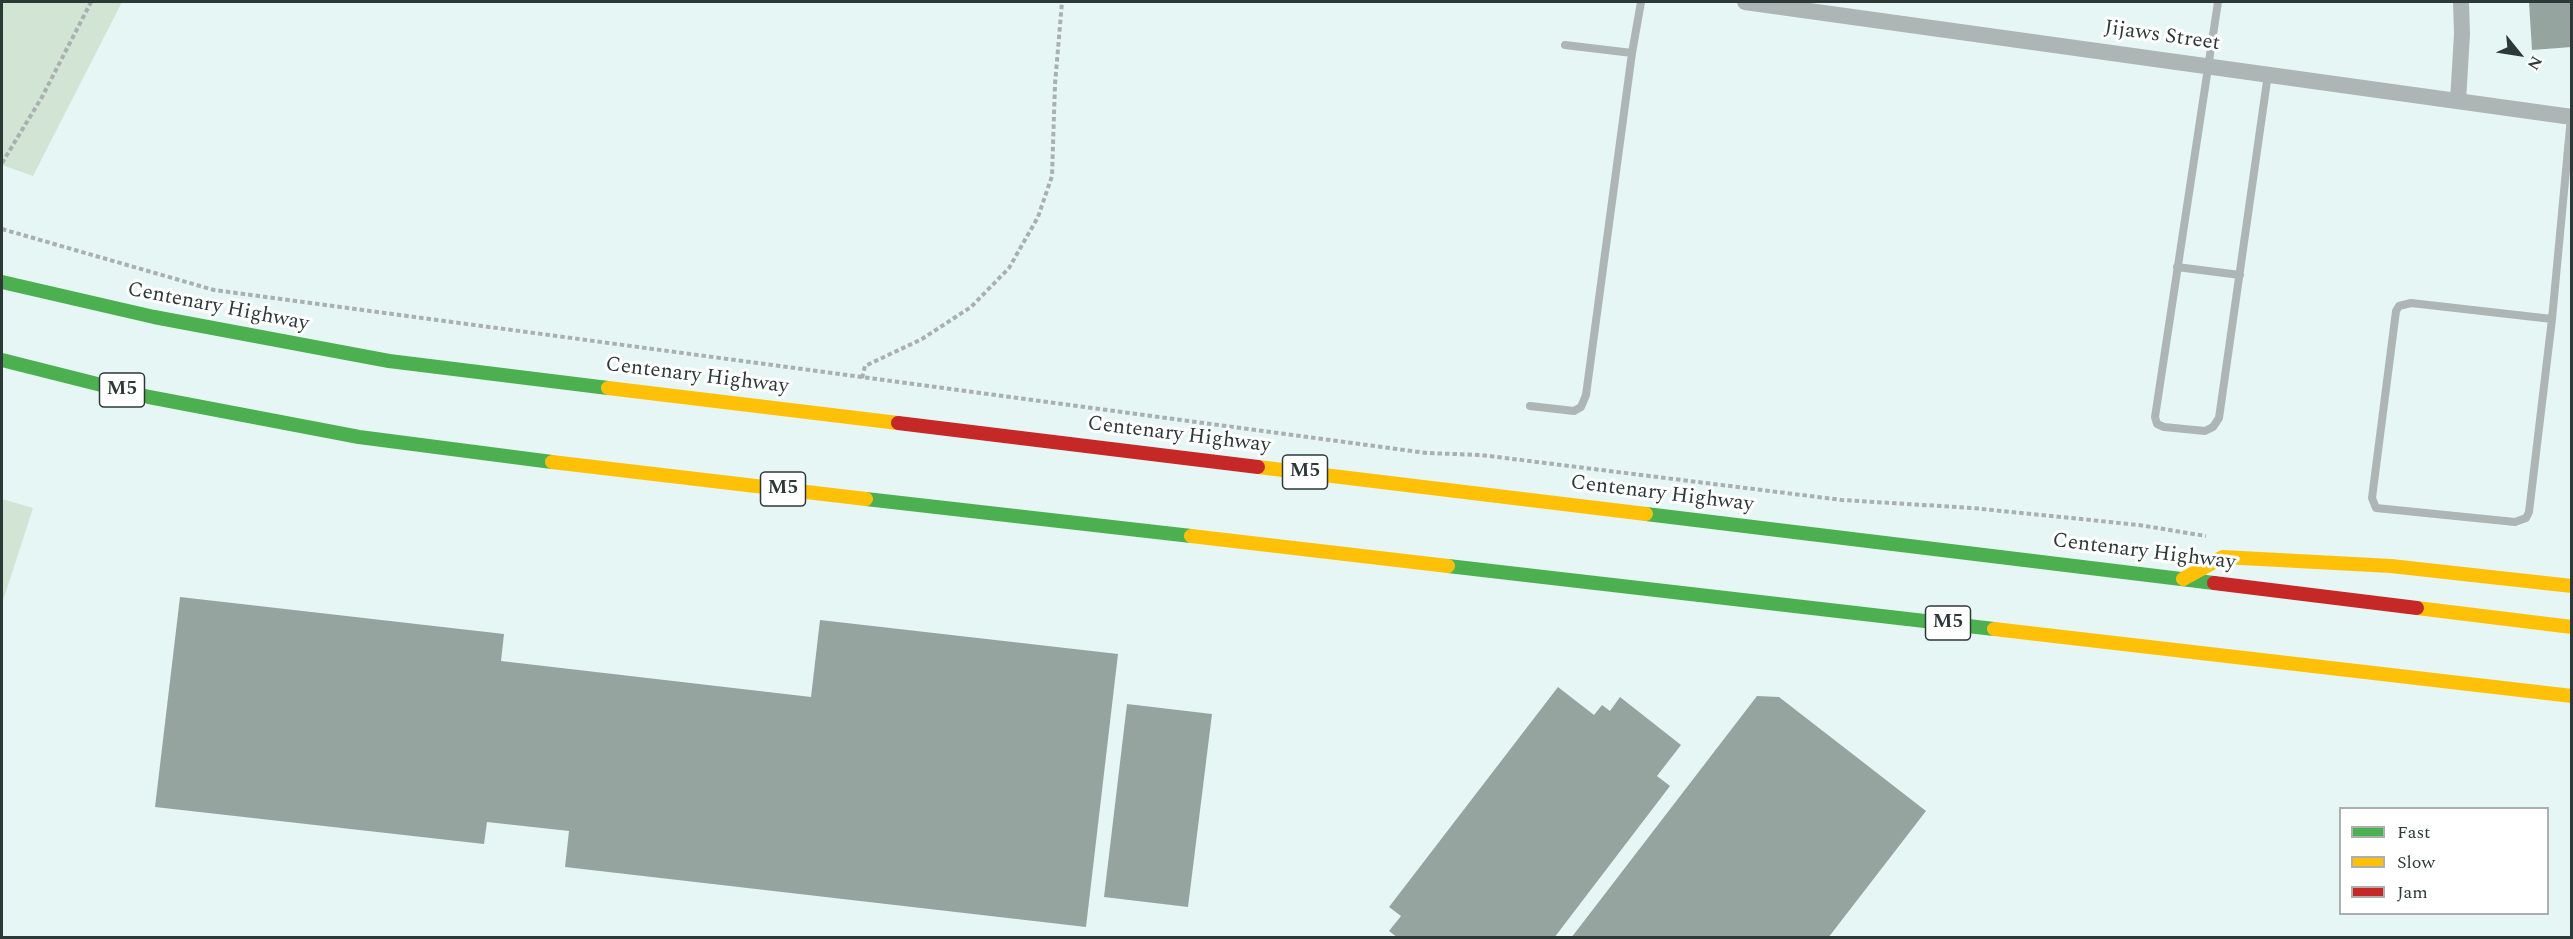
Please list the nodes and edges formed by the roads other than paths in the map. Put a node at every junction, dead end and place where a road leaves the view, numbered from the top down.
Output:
1 (1641, 2) edge
2 (1745, 2) edge
3 (2218, 2) edge
4 (2461, 2) edge
5 (1564, 45) dead end
6 (1632, 54) junction
7 (2206, 66) junction
8 (2268, 74) junction
9 (2458, 101) junction
10 (2571, 117) edge
11 (2177, 267) junction
12 (2240, 275) junction
13 (2, 282) edge
14 (2552, 319) junction
15 (2, 360) edge
16 (1530, 406) dead end
17 (2183, 579) junction
18 (2571, 586) edge
19 (2571, 627) edge
20 (2571, 696) edge

1 - 6 lane
2 - 7 street, Jijaws Street
3 - 7 lane
4 - 9 street
5 - 6 lane
6 - 16 lane
7 - 8 street, Jijaws Street
7 - 11 lane
8 - 9 street, Jijaws Street
8 - 12 lane
9 - 10 street, Jijaws Street
10 - 14 lane
11 - 12 lane
11 - 12 lane
13 - 17 highway, Centenary Highway / M5
14 - 14 lane
15 - 20 highway, M5
17 - 18 highway
17 - 19 highway, Centenary Highway / M5

